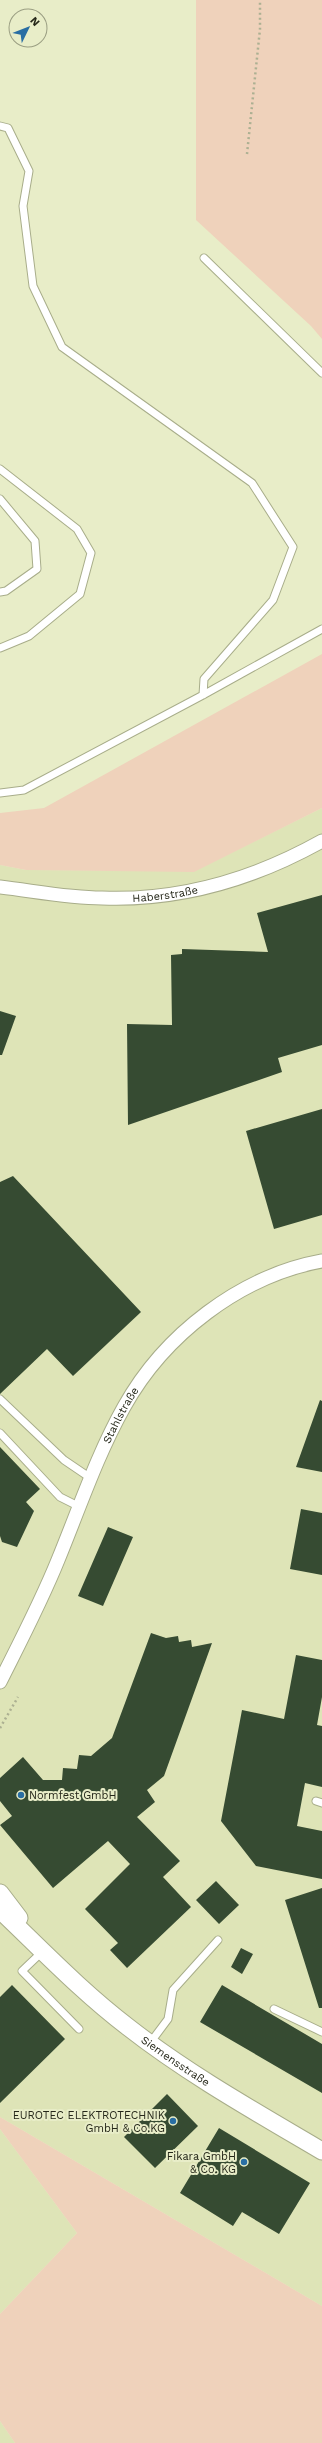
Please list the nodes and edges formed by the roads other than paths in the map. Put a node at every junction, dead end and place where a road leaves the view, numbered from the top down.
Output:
1 (0, 126) edge
2 (204, 258) dead end
3 (322, 373) edge
4 (0, 469) edge
5 (0, 499) edge
6 (0, 592) edge
7 (322, 629) edge
8 (0, 648) edge
9 (203, 695) junction
10 (0, 793) edge
11 (322, 841) edge
12 (0, 887) edge
13 (322, 1260) edge
14 (0, 1400) edge
15 (0, 1433) edge
16 (92, 1479) junction
17 (80, 1507) junction
18 (14, 1655) junction
19 (0, 1672) edge
20 (0, 1682) edge
21 (0, 1893) edge
22 (0, 1910) edge
23 (218, 1940) dead end
24 (43, 1951) junction
25 (274, 2009) dead end
26 (79, 2030) dead end
27 (322, 2032) edge
28 (150, 2043) junction
29 (322, 2151) edge

1 - 9 lane
2 - 3 lane
4 - 8 lane
5 - 6 lane
7 - 9 lane
9 - 10 lane
11 - 12 street, Haberstraße
13 - 16 street, Stahlstraße
14 - 16 lane
15 - 17 lane
16 - 17 street, Stahlstraße
17 - 18 street, Stahlstraße
18 - 19 street, Stahlstraße
18 - 20 street, Stahlstraße
21 - 24 street, Siemensstraße
22 - 24 street, Siemensstraße
23 - 28 lane
24 - 26 lane
24 - 28 street, Siemensstraße
25 - 27 lane
28 - 29 street, Siemensstraße

